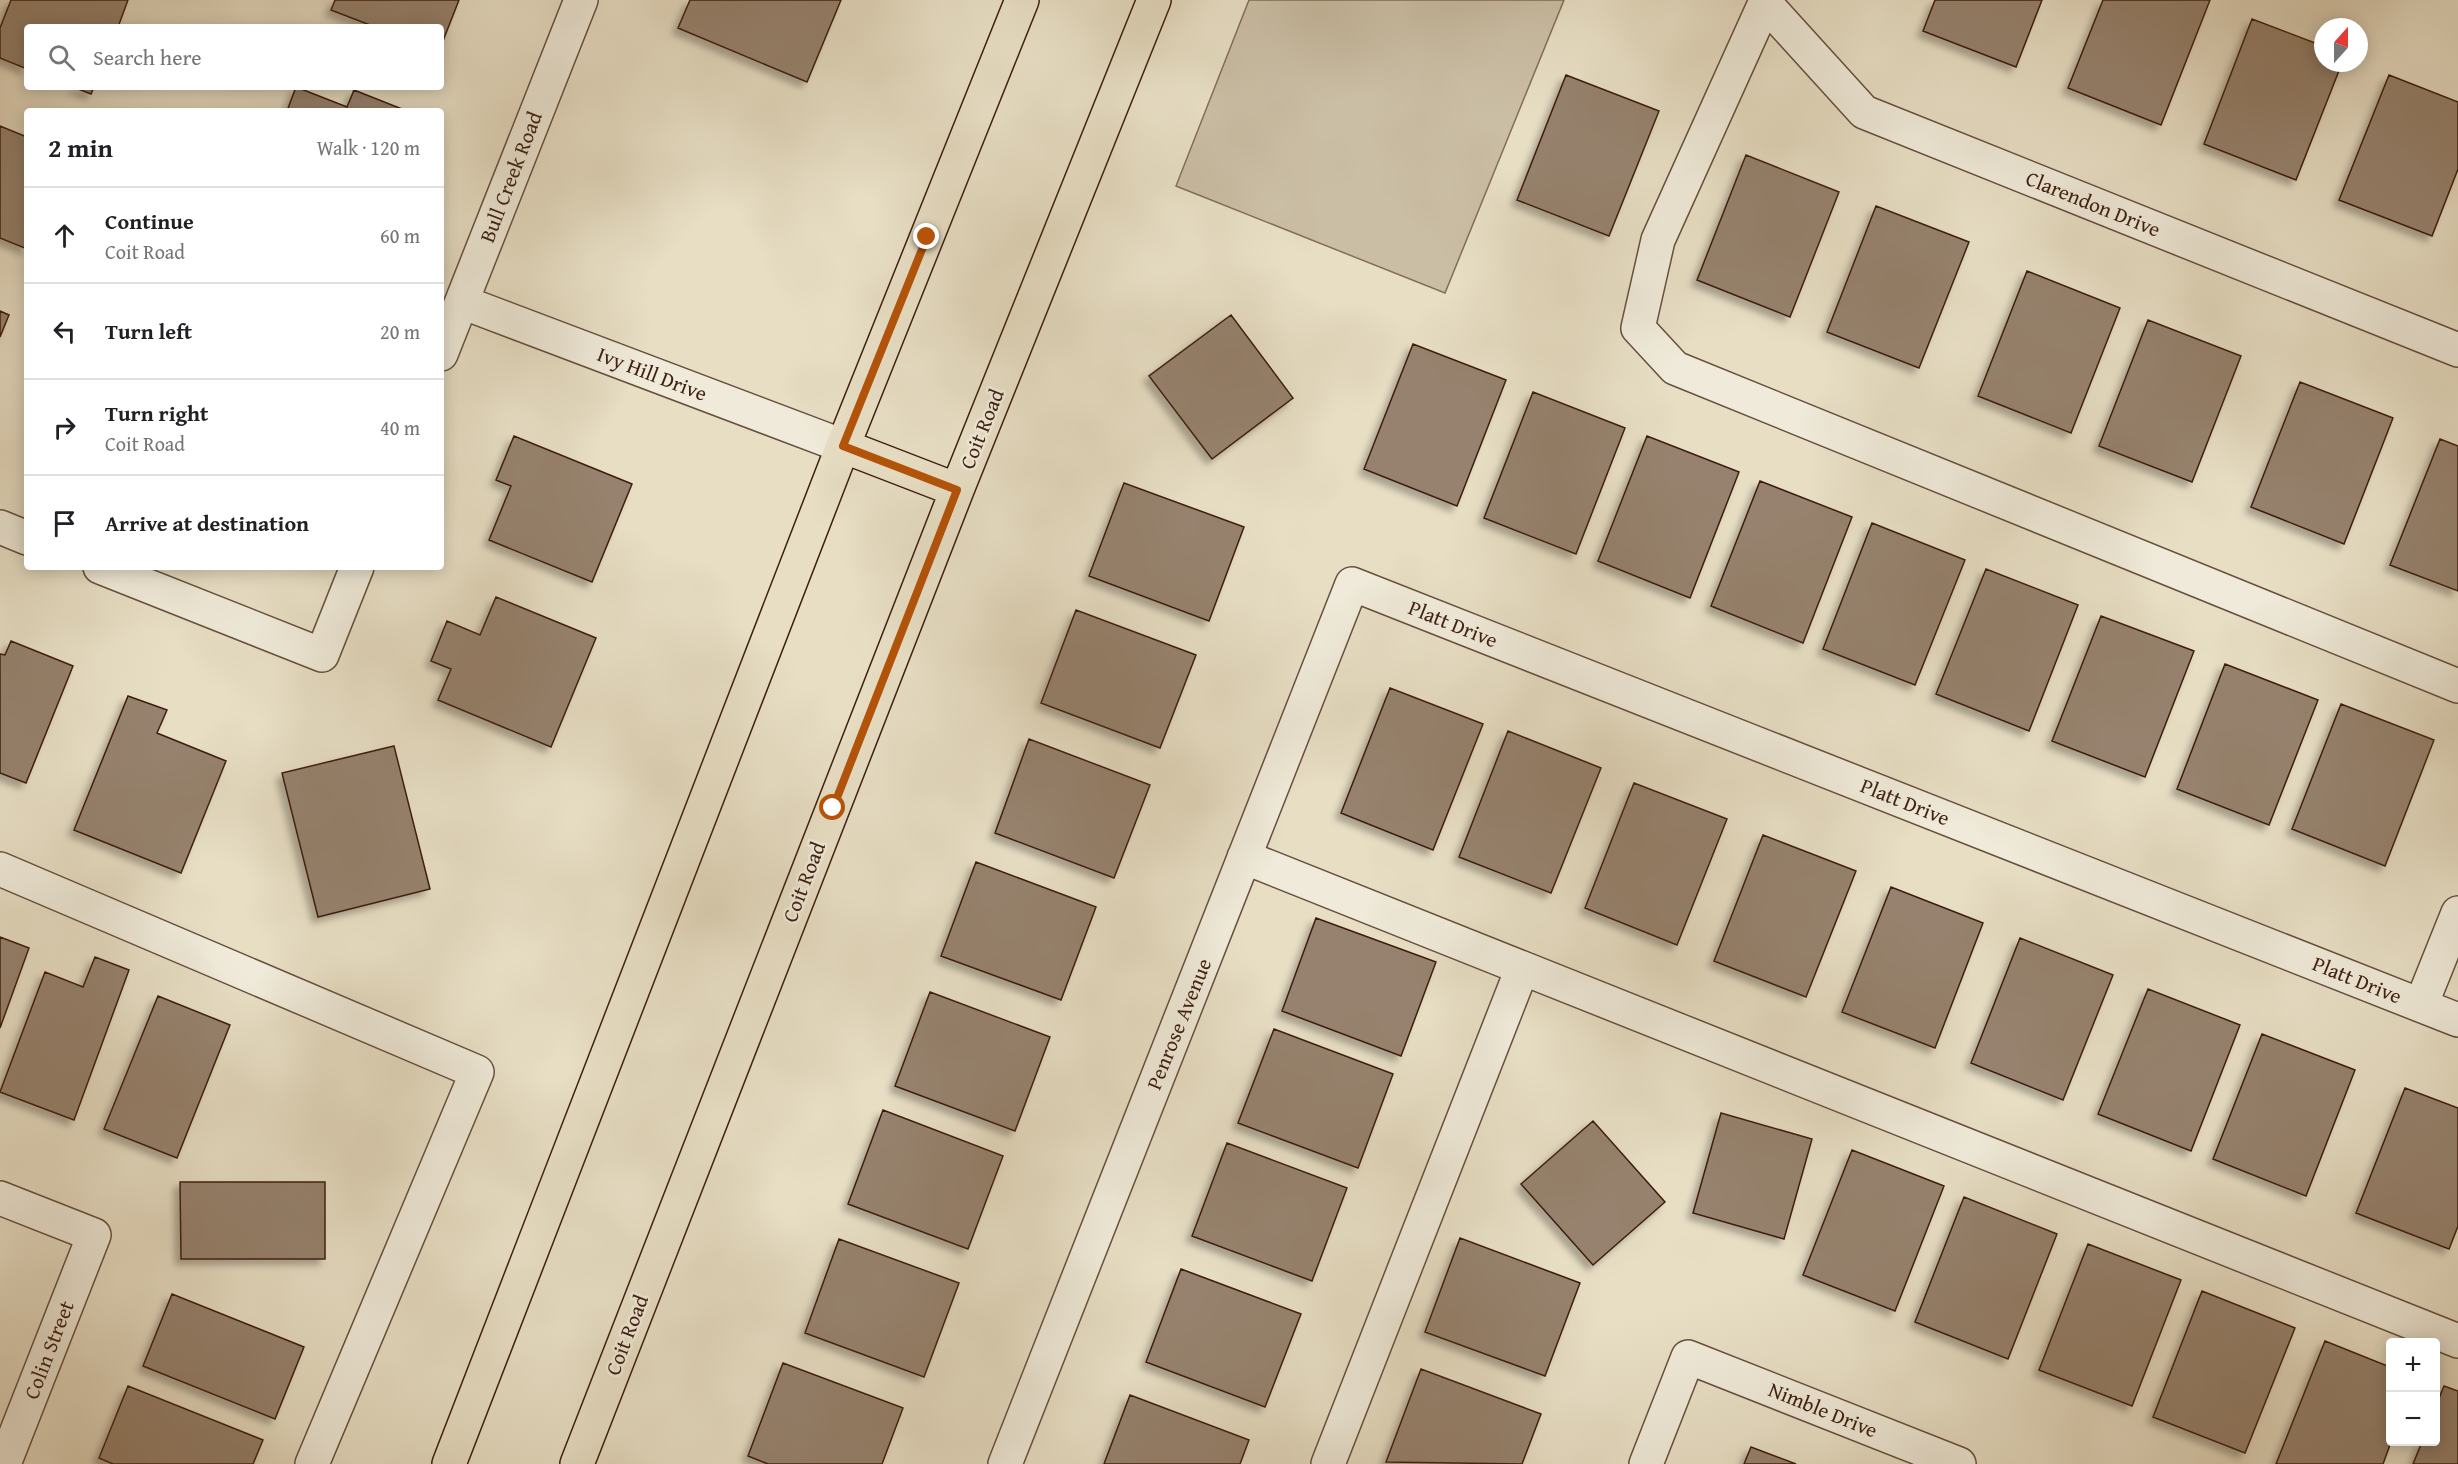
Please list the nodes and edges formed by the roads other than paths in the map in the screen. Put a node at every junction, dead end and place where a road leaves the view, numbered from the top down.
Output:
1 (580, 0) edge
2 (1022, 0) edge
3 (1154, 0) edge
4 (462, 302) junction
5 (444, 347) edge
6 (2458, 351) edge
7 (843, 446) junction
8 (957, 490) junction
9 (0, 527) edge
10 (24, 537) edge
11 (108, 570) edge
12 (356, 570) edge
13 (1352, 584) joint
14 (2458, 686) edge
15 (1244, 857) junction
16 (0, 869) edge
17 (2458, 912) edge
18 (1522, 969) junction
19 (2421, 1005) junction
20 (2458, 1020) edge
21 (0, 1198) edge
22 (2458, 1341) edge
23 (4, 1464) edge
24 (312, 1464) edge
25 (449, 1464) edge
26 (577, 1464) edge
27 (1005, 1464) edge
28 (1328, 1464) edge
29 (1646, 1464) edge
30 (1959, 1464) edge

1 - 4 street, Bull Creek Road
2 - 7 main road
3 - 8 main road, Coit Road
4 - 5 street, Bull Creek Road
4 - 7 street, Ivy Hill Drive
6 - 14 street, Clarendon Drive
7 - 8 main road
7 - 25 main road
8 - 26 main road, Coit Road
9 - 10 street
11 - 12 street
13 - 15 street, Penrose Avenue
13 - 19 street, Platt Drive
15 - 18 street
15 - 27 street, Penrose Avenue
16 - 24 street
17 - 19 street
18 - 22 street
18 - 28 street
19 - 20 street, Platt Drive
21 - 23 street, Colin Street
29 - 30 street, Nimble Drive

